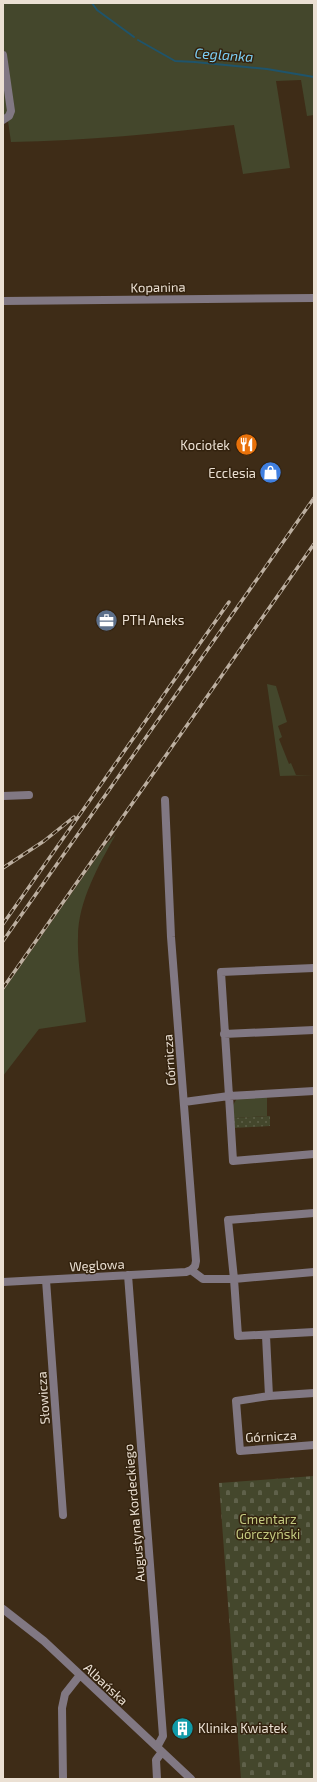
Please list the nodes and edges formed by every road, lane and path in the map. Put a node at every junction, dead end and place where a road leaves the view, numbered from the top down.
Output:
1 (3, 55) edge
2 (3, 120) edge
3 (314, 298) edge
4 (3, 301) edge
5 (29, 795) dead end
6 (3, 796) edge
7 (166, 800) dead end
8 (314, 968) edge
9 (314, 1030) edge
10 (224, 1034) junction
11 (314, 1091) edge
12 (229, 1096) junction
13 (184, 1102) junction
14 (314, 1154) edge
15 (314, 1213) edge
16 (191, 1270) junction
17 (314, 1272) edge
18 (128, 1275) junction
19 (234, 1279) junction
20 (46, 1280) junction
21 (3, 1282) edge
22 (314, 1332) edge
23 (266, 1336) junction
24 (314, 1393) edge
25 (269, 1396) junction
26 (314, 1445) edge
27 (63, 1515) dead end
28 (3, 1609) edge
29 (80, 1675) junction
30 (160, 1750) junction
31 (63, 1779) edge
32 (157, 1779) edge
33 (191, 1779) edge

1 - 2 street
3 - 4 street, Kopanina
5 - 6 street
7 - 13 street, Górnicza
8 - 10 street
9 - 10 street
10 - 12 street
11 - 12 street
12 - 13 street
12 - 14 street
13 - 16 street, Górnicza
15 - 19 street
16 - 18 street, Węglowa
16 - 19 street
17 - 19 street
18 - 20 street, Węglowa
18 - 30 street, Augustyna Kordeckiego
19 - 23 street
20 - 21 street, Węglowa
20 - 27 street, Słowicza
22 - 23 street
23 - 25 street
24 - 25 street, Górnicza
25 - 26 street, Górnicza
28 - 29 street, Albańska
29 - 30 street, Albańska
29 - 31 street
30 - 32 street, Augustyna Kordeckiego
30 - 33 street, Albańska

